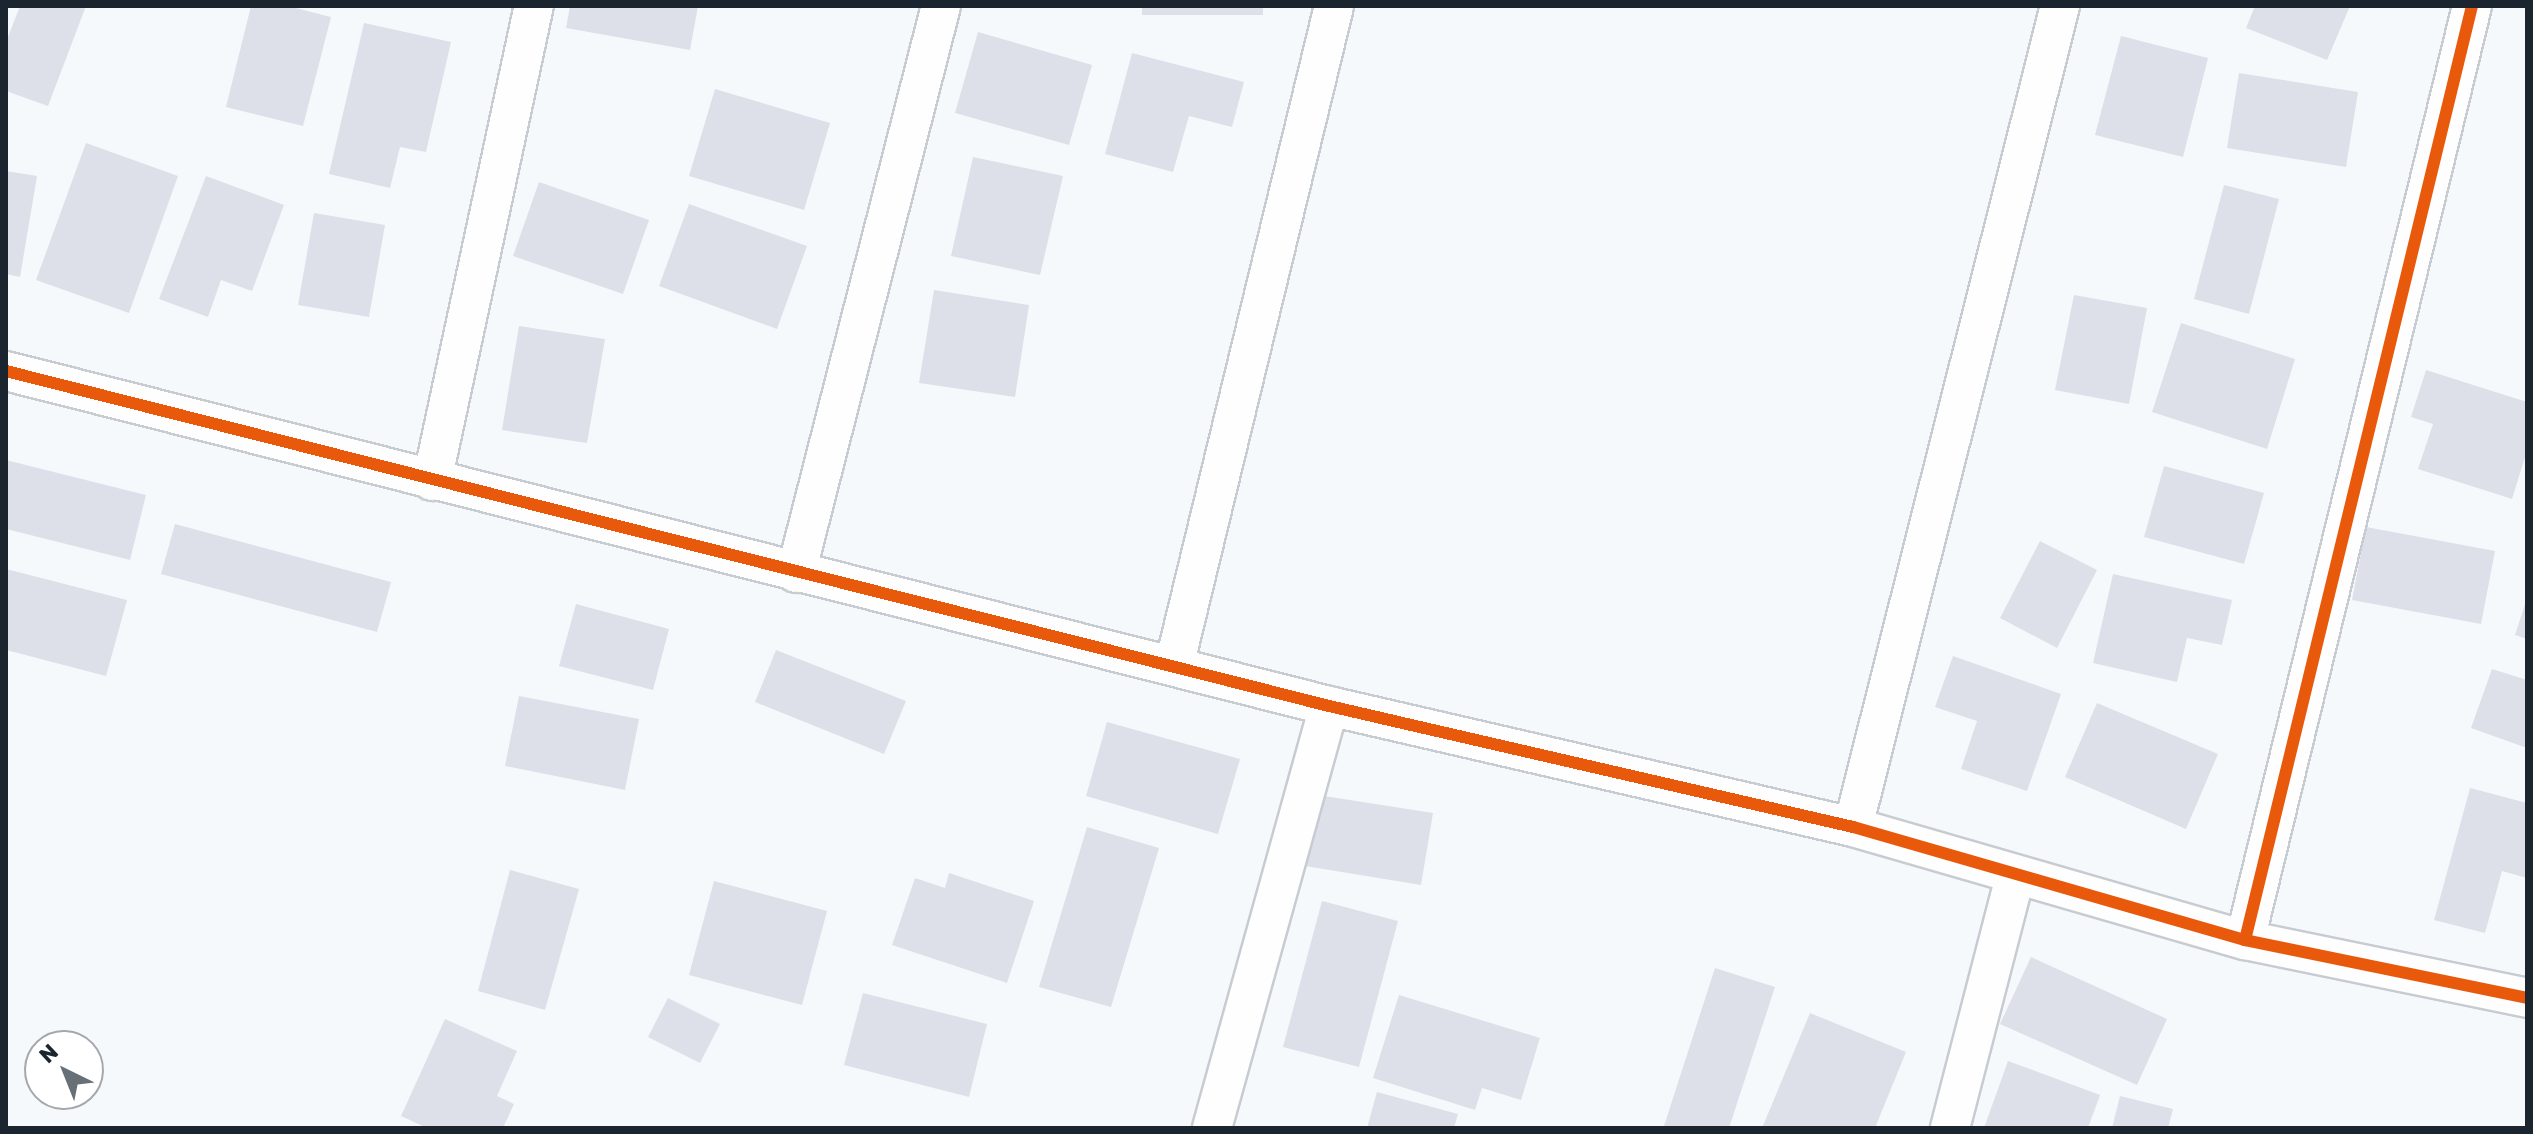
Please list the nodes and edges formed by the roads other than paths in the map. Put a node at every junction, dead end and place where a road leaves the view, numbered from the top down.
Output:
1 (534, 6) edge
2 (941, 6) edge
3 (1334, 6) edge
4 (2060, 6) edge
5 (2472, 6) edge
6 (6, 371) edge
7 (432, 481) junction
8 (796, 573) junction
9 (1174, 666) junction
10 (1329, 706) junction
11 (1853, 827) junction
12 (2015, 876) junction
13 (2245, 940) junction
14 (2527, 998) edge
15 (1212, 1128) edge
16 (1950, 1128) edge

1 - 7 street
2 - 8 street
3 - 9 street
4 - 11 street
5 - 13 street
6 - 7 street
7 - 8 street
8 - 9 street
9 - 10 street
10 - 11 street
10 - 15 street
11 - 12 street
12 - 13 street
12 - 16 street
13 - 14 street

